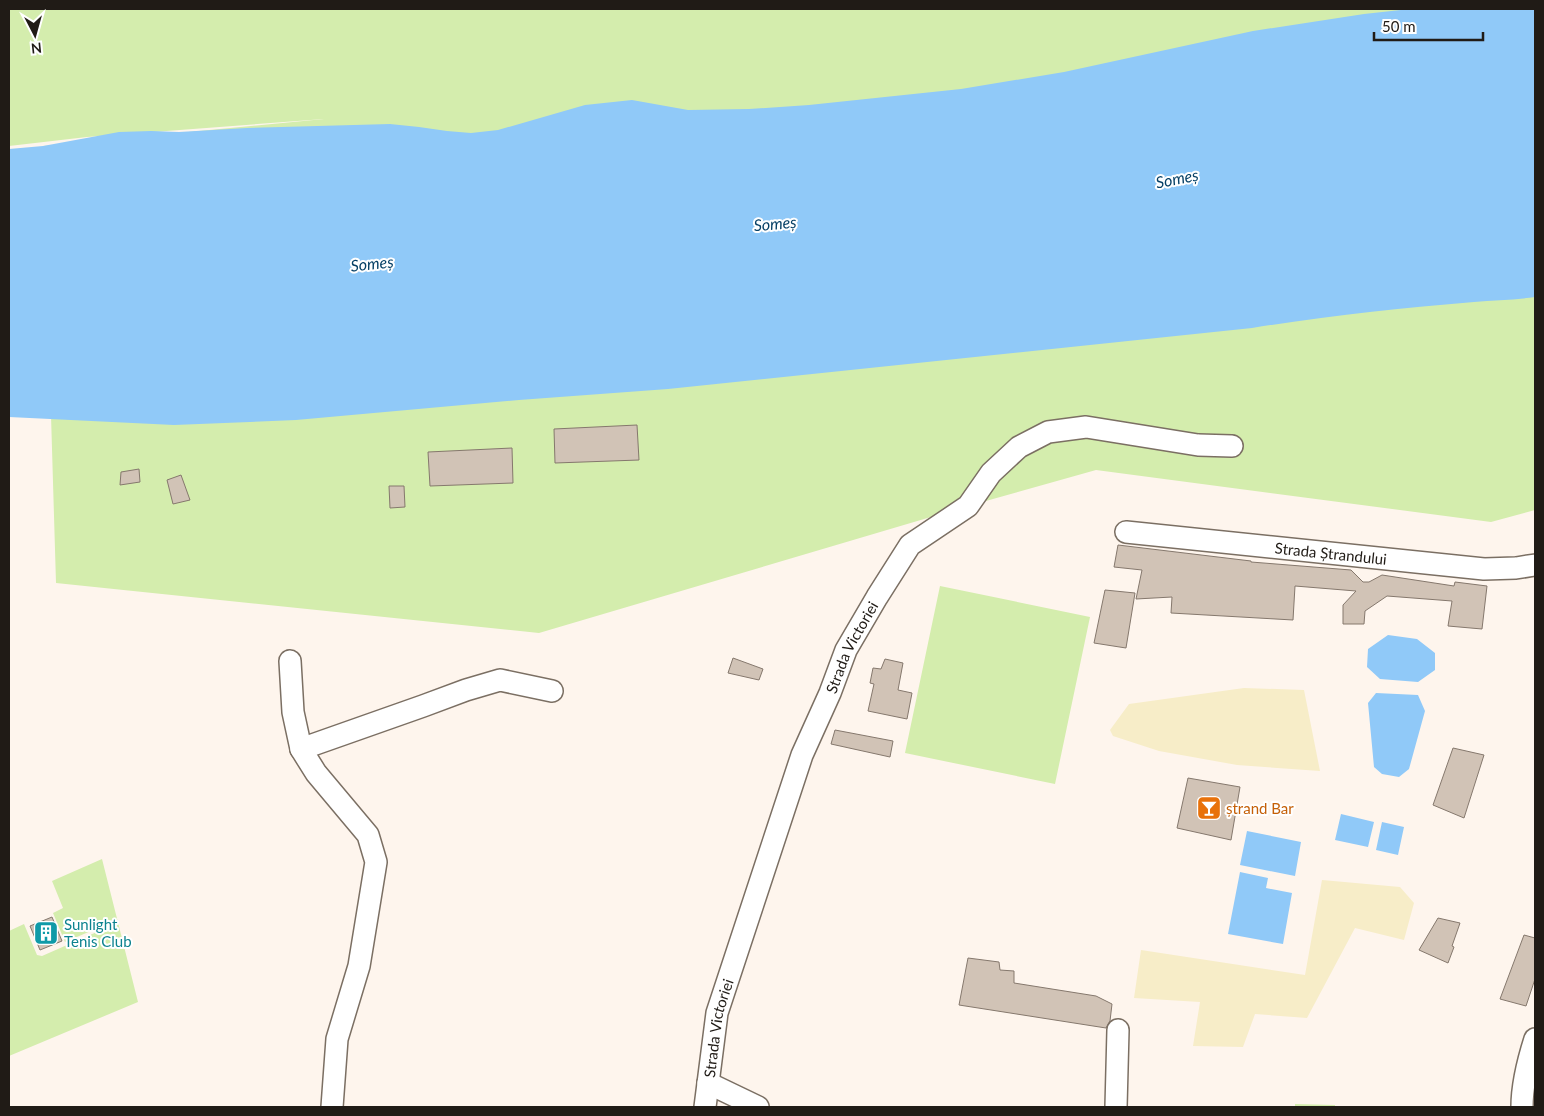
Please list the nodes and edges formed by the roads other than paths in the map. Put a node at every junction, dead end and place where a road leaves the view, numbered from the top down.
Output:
1 (1232, 446) dead end
2 (1126, 532) dead end
3 (1535, 565) edge
4 (290, 661) dead end
5 (552, 691) dead end
6 (301, 749) junction
7 (1118, 1030) dead end
8 (1535, 1038) edge
9 (708, 1083) junction
10 (332, 1107) edge
11 (705, 1107) edge
12 (758, 1107) edge
13 (1116, 1107) edge
14 (1522, 1107) edge

1 - 9 street, Strada Victoriei
2 - 3 street, Strada Ștrandului
4 - 6 street
5 - 6 street
6 - 10 street
7 - 13 street
8 - 14 street
9 - 11 street, Strada Victoriei
9 - 12 street

